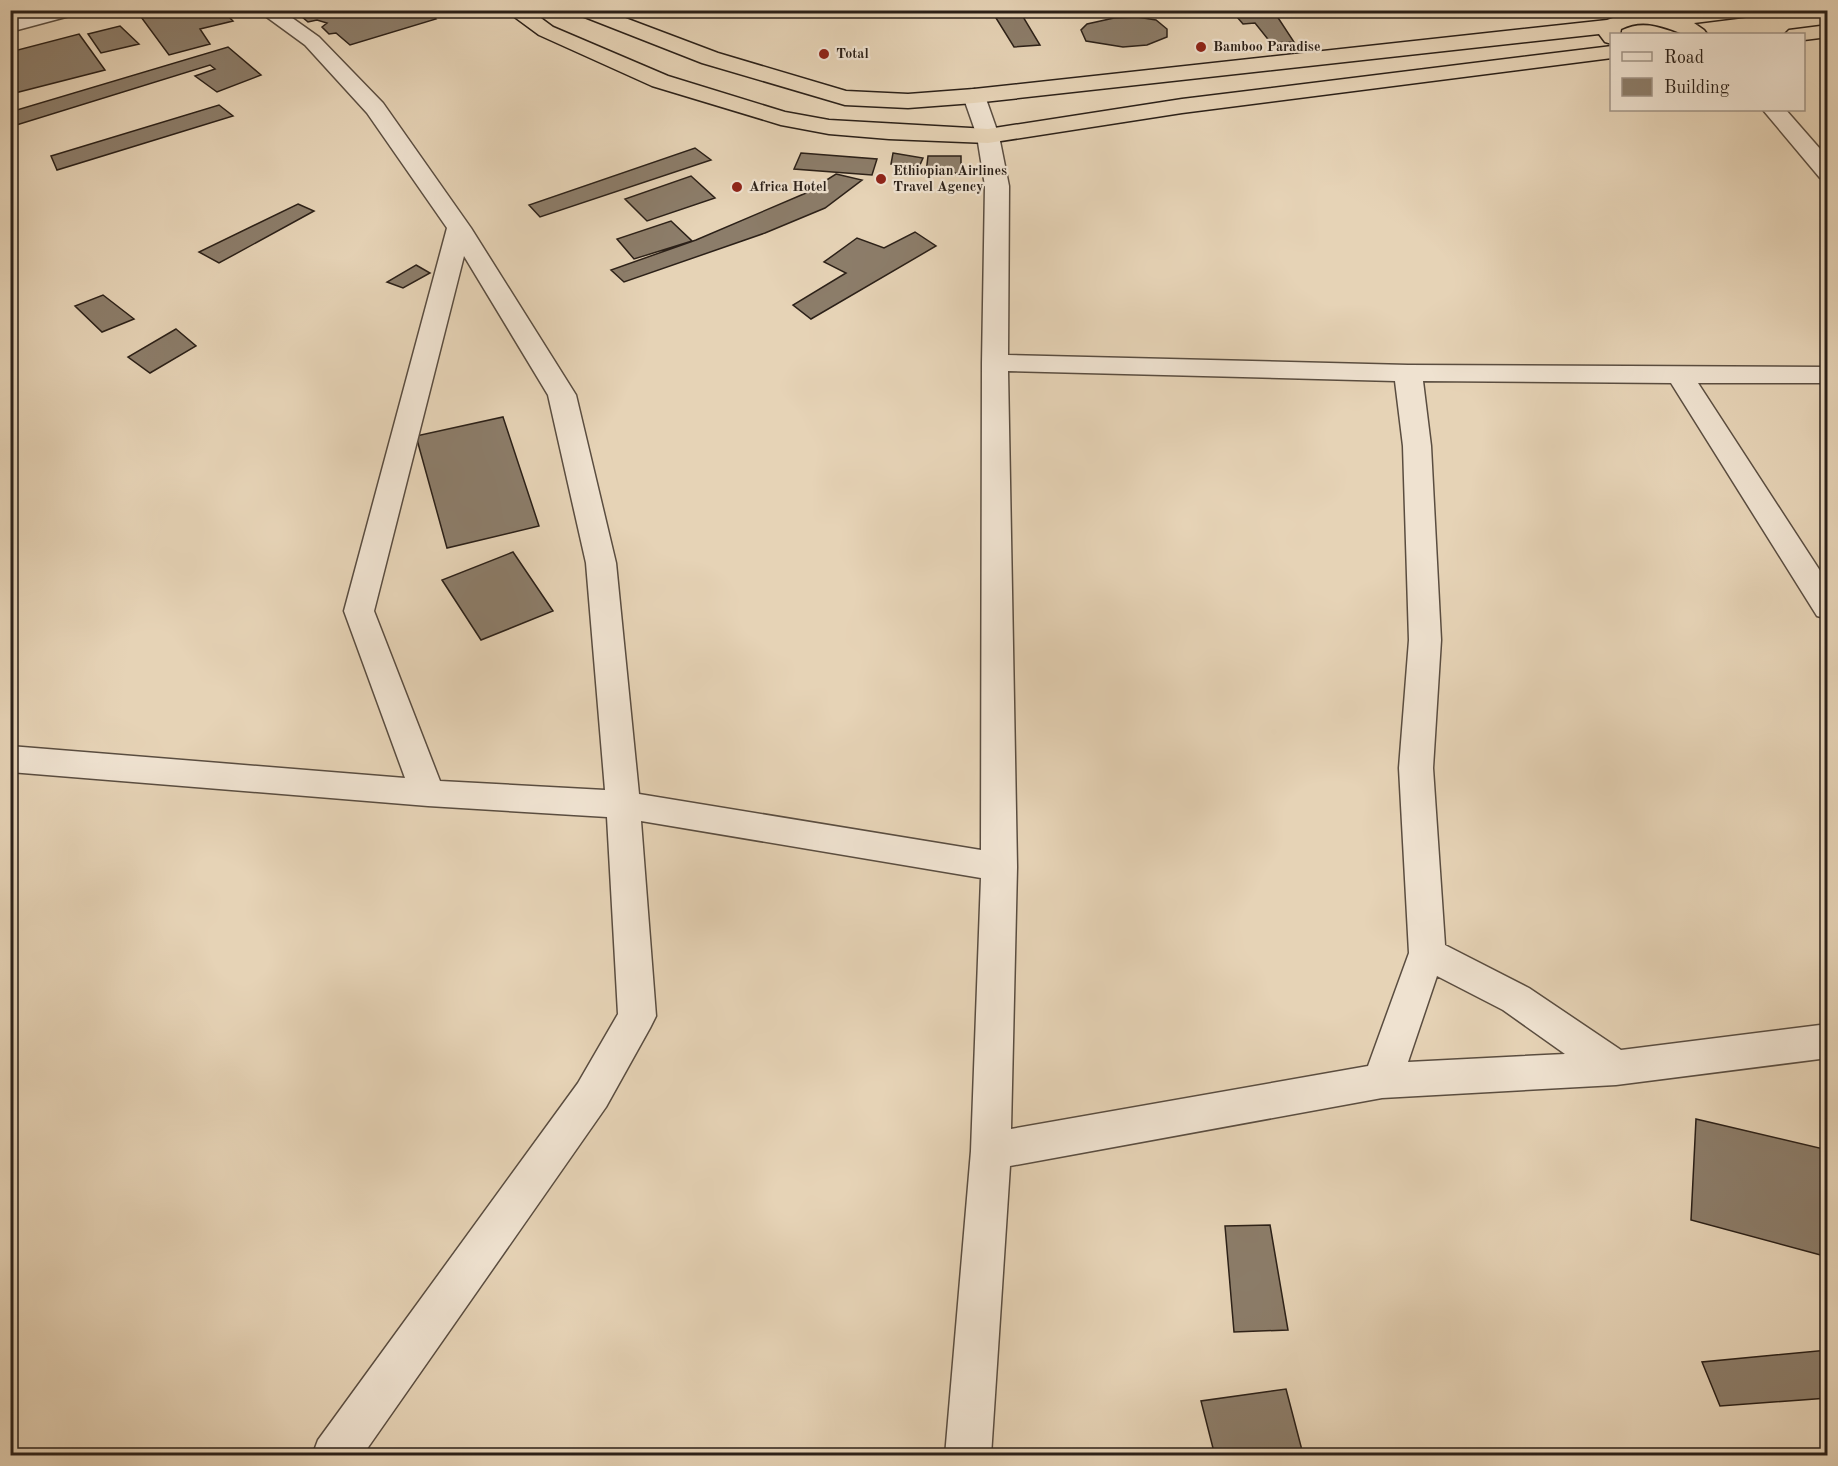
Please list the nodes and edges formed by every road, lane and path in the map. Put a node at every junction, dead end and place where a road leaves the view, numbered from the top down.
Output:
1 (70, 10) edge
2 (267, 10) edge
3 (515, 10) edge
4 (584, 10) edge
5 (1750, 10) edge
6 (1665, 20) junction
7 (10, 26) edge
8 (1827, 31) edge
9 (1612, 32) edge
10 (1695, 33) edge
11 (1805, 33) edge
12 (1610, 52) edge
13 (974, 96) junction
14 (1775, 111) edge
15 (988, 136) junction
16 (1827, 172) edge
17 (459, 228) junction
18 (995, 363) junction
19 (1408, 373) junction
20 (1678, 373) junction
21 (1827, 375) edge
22 (1827, 608) edge
23 (10, 759) edge
24 (428, 793) junction
25 (623, 805) junction
26 (999, 867) junction
27 (1427, 953) junction
28 (1827, 1041) edge
29 (1616, 1068) junction
30 (1382, 1081) junction
31 (991, 1151) junction
32 (334, 1455) edge
33 (968, 1455) edge

1 - 7 street
2 - 17 street
3 - 15 highway
4 - 13 highway
5 - 6 highway
6 - 9 highway
6 - 10 highway
8 - 11 highway
9 - 13 highway
12 - 15 highway
13 - 15 street
14 - 16 street
15 - 18 street
17 - 24 street
17 - 25 street
18 - 19 street
18 - 26 street
19 - 20 street
19 - 27 street
20 - 21 street
20 - 22 street
23 - 24 street
24 - 25 street
25 - 26 street
25 - 32 street
26 - 31 street
27 - 29 street
27 - 30 street
28 - 29 street
29 - 30 street
30 - 31 street
31 - 33 street

